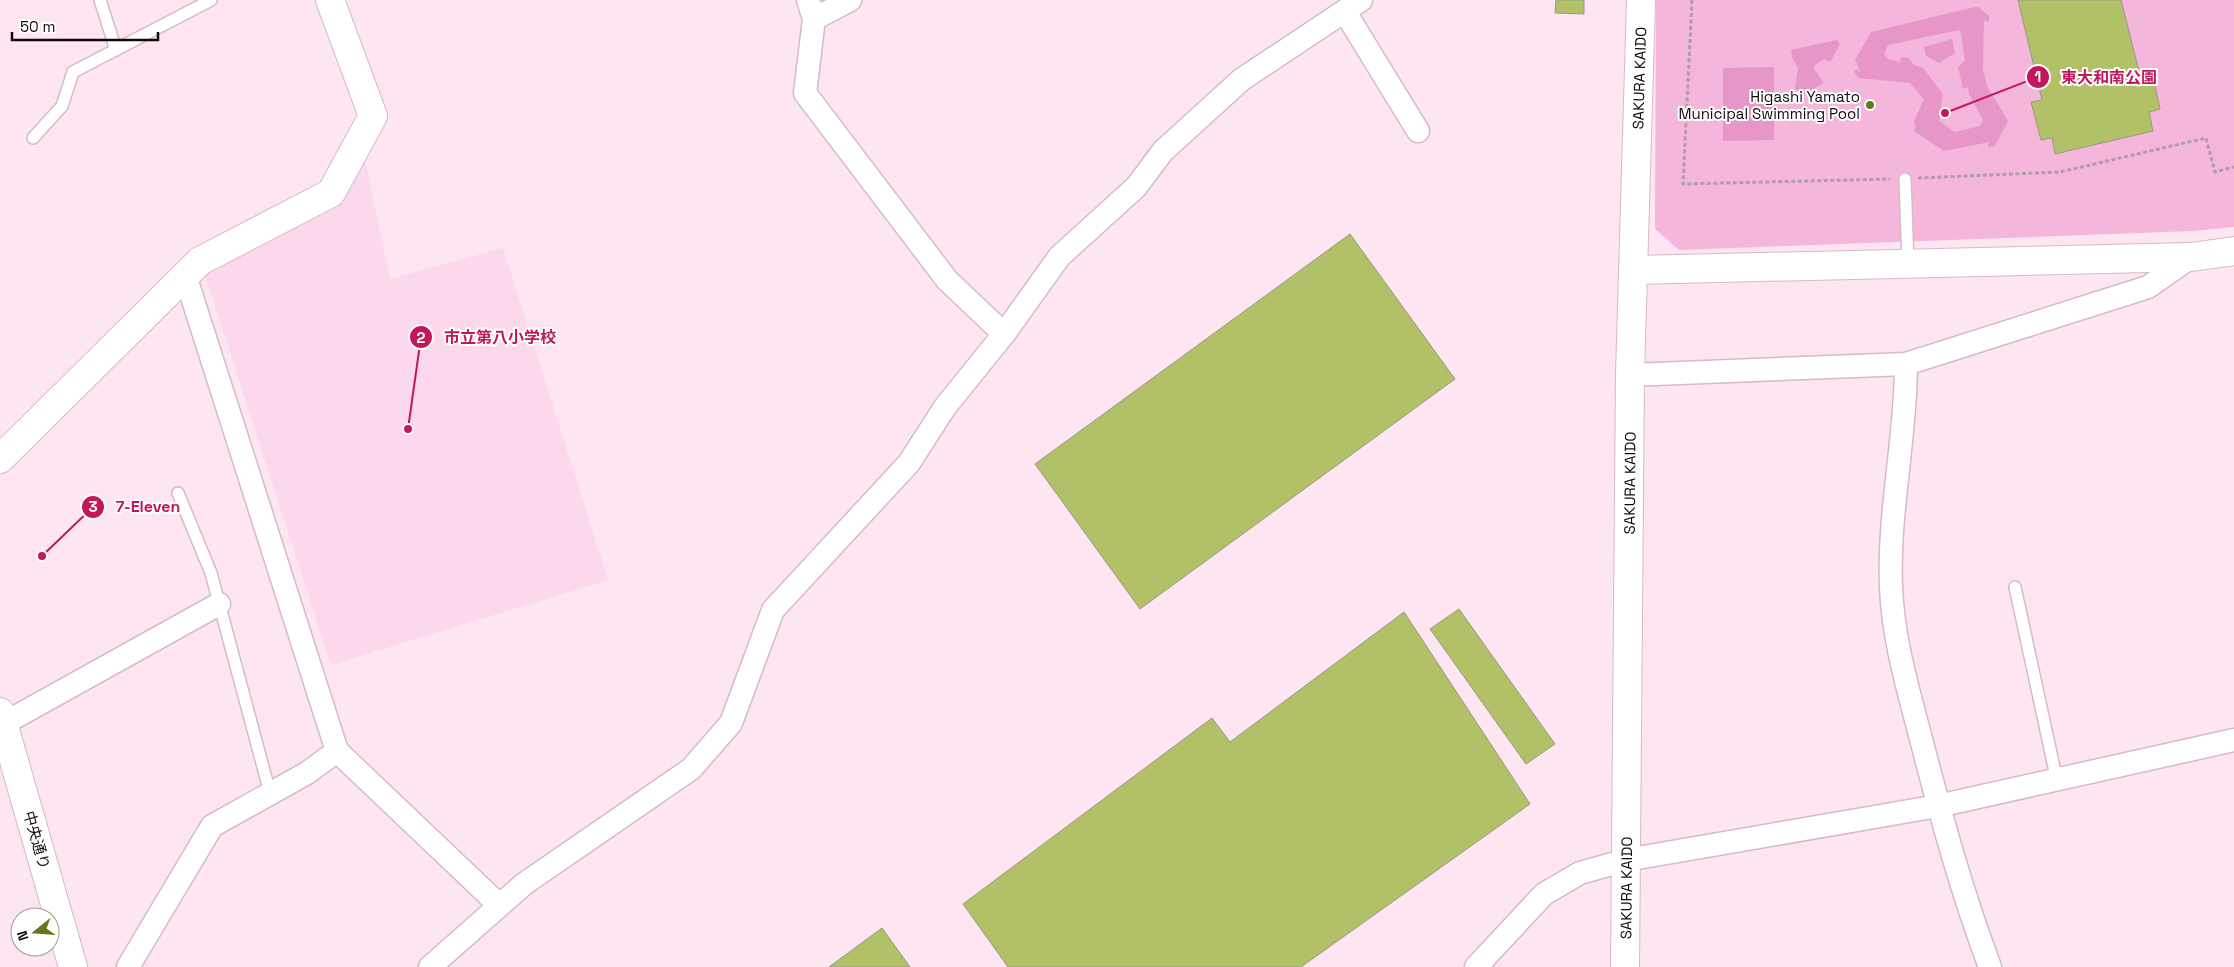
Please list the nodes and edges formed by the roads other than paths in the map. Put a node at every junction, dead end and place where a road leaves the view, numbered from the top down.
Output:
1 (100, 0) edge
2 (211, 0) edge
3 (330, 0) edge
4 (850, 0) edge
5 (1640, 0) edge
6 (1353, 6) edge
7 (811, 10) edge
8 (116, 50) junction
9 (1418, 131) dead end
10 (33, 138) dead end
11 (1905, 179) road end
12 (2234, 251) edge
13 (2191, 257) junction
14 (1908, 265) junction
15 (1634, 270) junction
16 (185, 275) junction
17 (1004, 334) junction
18 (1906, 364) junction
19 (1630, 376) junction
20 (0, 460) edge
21 (178, 493) dead end
22 (2015, 586) dead end
23 (219, 604) junction
24 (2, 718) edge
25 (2234, 740) edge
26 (337, 751) junction
27 (2057, 780) junction
28 (270, 792) junction
29 (1938, 806) junction
30 (1626, 860) junction
31 (499, 905) junction
32 (73, 967) edge
33 (128, 967) edge
34 (430, 967) edge
35 (1476, 967) edge
36 (1625, 967) edge
37 (1990, 967) edge

1 - 8 lane
2 - 8 lane
3 - 16 street
4 - 7 street
5 - 15 street, SAKURA KAIDO
6 - 9 street
6 - 17 street
7 - 17 street
8 - 10 lane
11 - 14 lane
12 - 13 street
13 - 14 street
13 - 18 street
14 - 15 street
15 - 19 street, SAKURA KAIDO
16 - 20 street
16 - 26 street
17 - 31 street
18 - 19 street
18 - 29 street
19 - 30 street, SAKURA KAIDO
21 - 23 lane
22 - 27 lane
23 - 24 street
23 - 28 lane
24 - 32 street, 中央通り
25 - 27 street
26 - 28 street
26 - 31 street
27 - 29 street
28 - 33 street
29 - 30 street
29 - 37 street
30 - 35 street
30 - 36 street, SAKURA KAIDO
31 - 34 street

